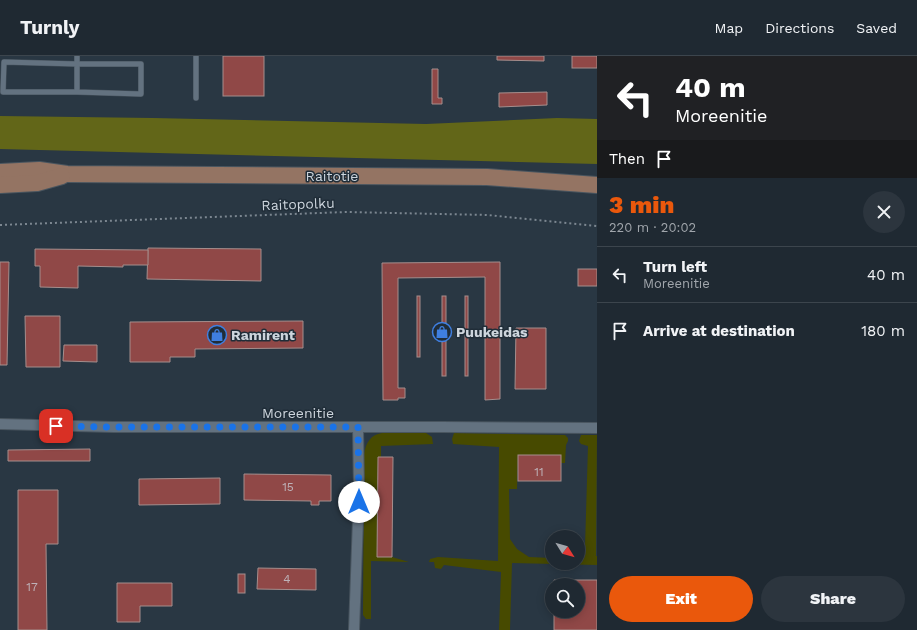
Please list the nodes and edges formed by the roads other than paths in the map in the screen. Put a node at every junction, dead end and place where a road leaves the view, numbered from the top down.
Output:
1 (77, 56) edge
2 (196, 56) edge
3 (77, 64) junction
4 (77, 92) junction
5 (196, 98) dead end
6 (0, 172) edge
7 (67, 174) junction
8 (0, 185) edge
9 (597, 185) edge
10 (0, 424) edge
11 (358, 427) junction
12 (597, 428) edge
13 (354, 630) edge

1 - 3 lane
2 - 5 lane
3 - 4 lane
3 - 4 lane
3 - 4 lane
6 - 7 main road, Raitotie
7 - 8 main road, Raitotie
7 - 9 main road, Raitotie
10 - 11 street, Moreenitie
11 - 12 street, Moreenitie
11 - 13 street

